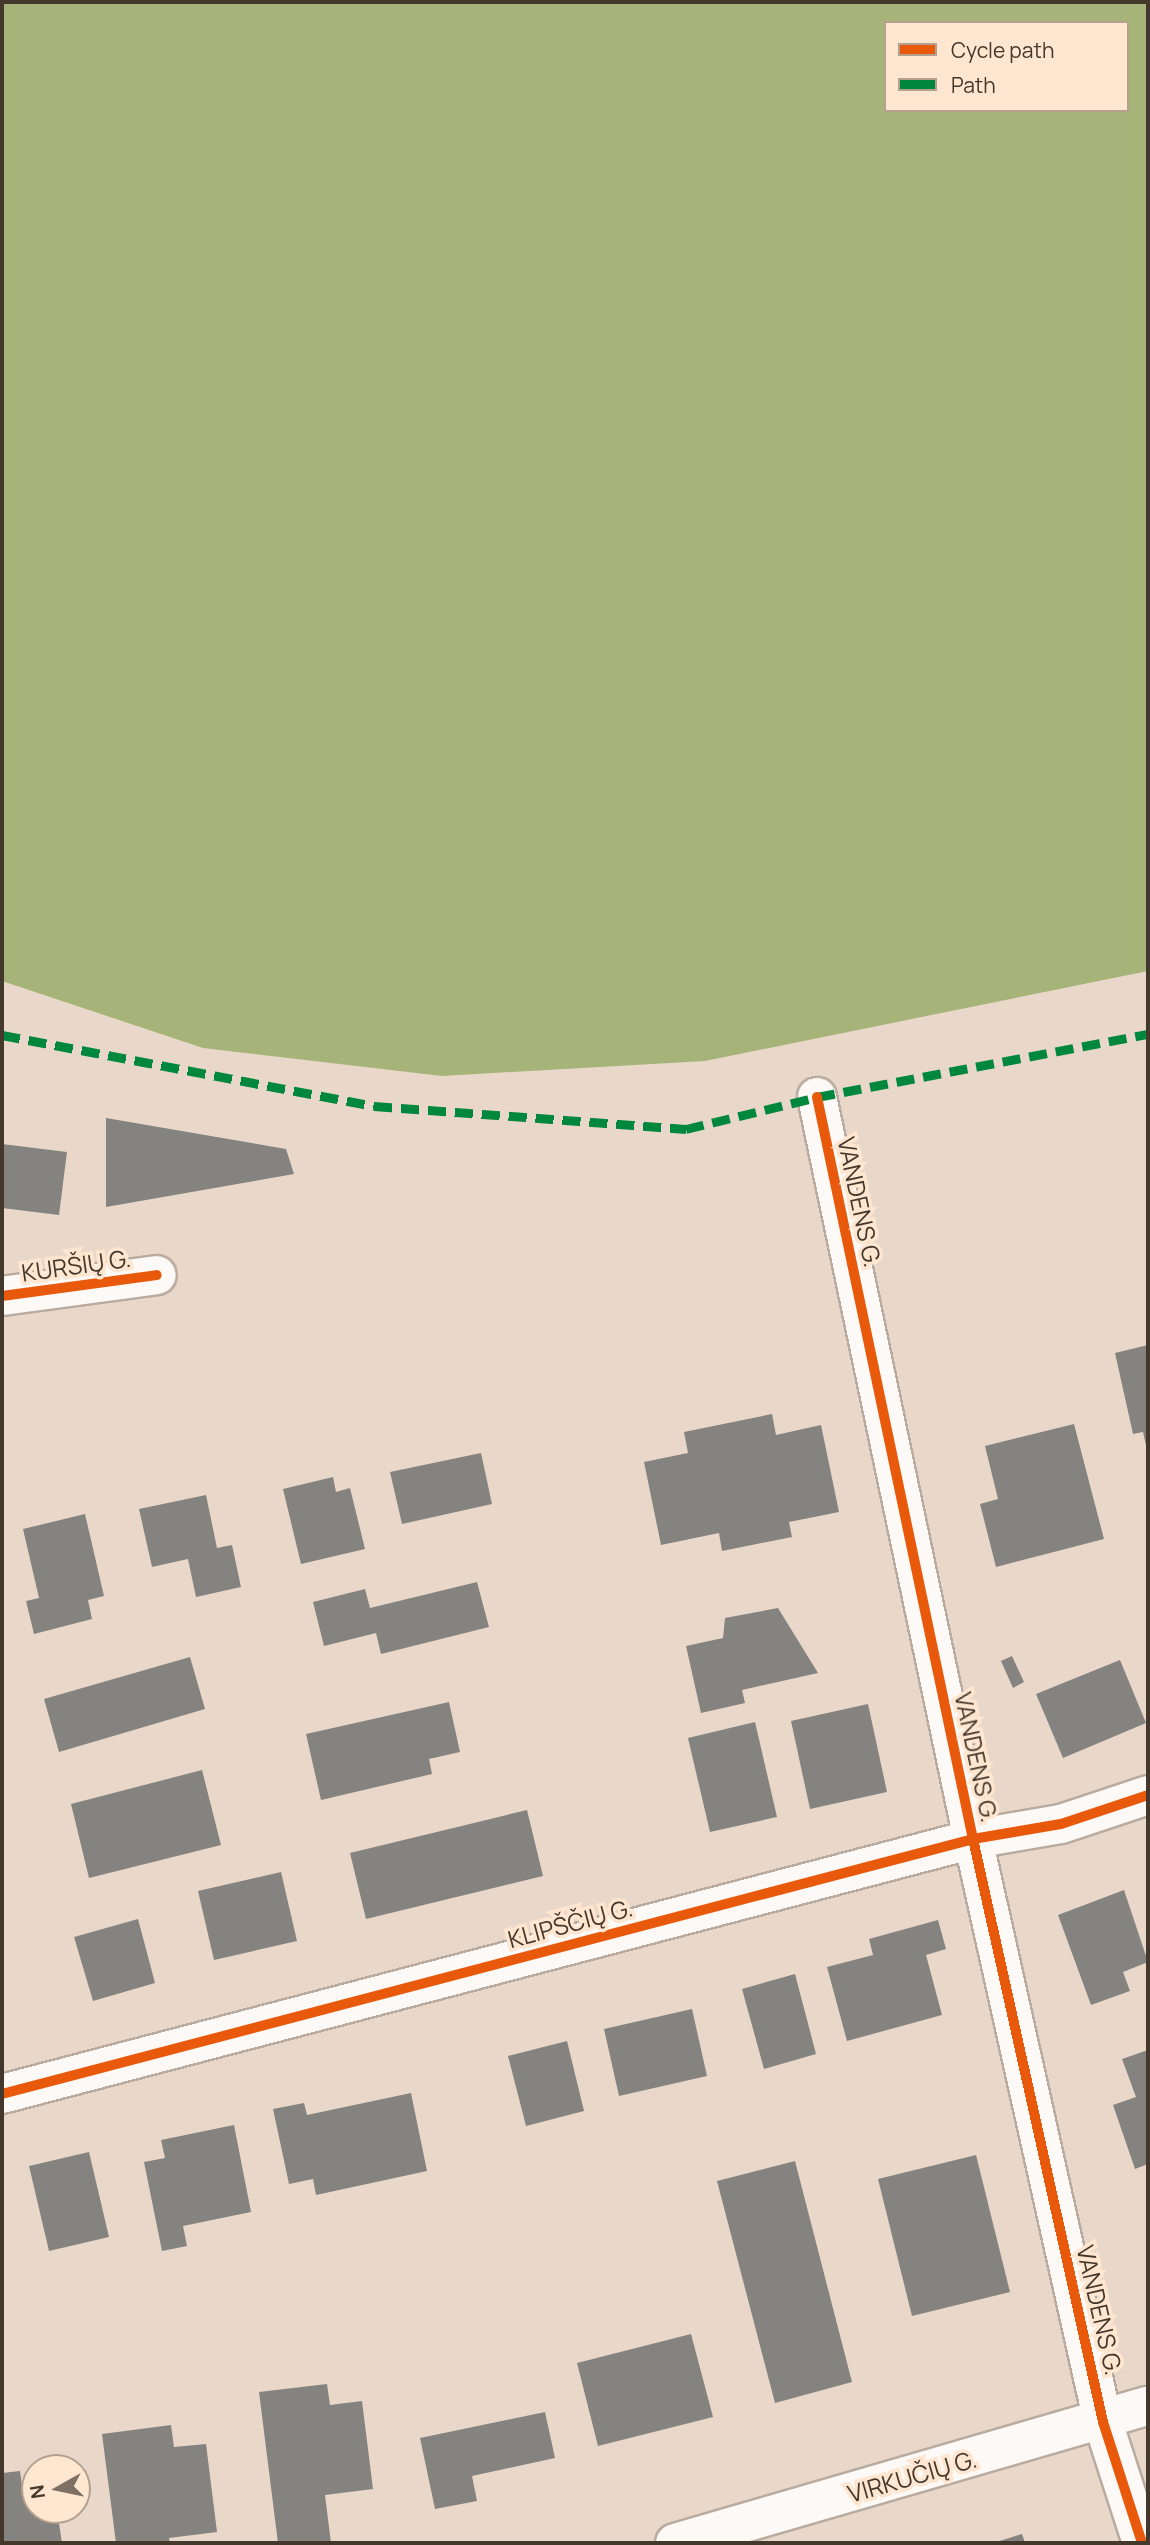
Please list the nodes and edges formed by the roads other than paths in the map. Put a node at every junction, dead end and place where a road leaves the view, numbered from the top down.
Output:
1 (817, 1097) dead end
2 (157, 1275) dead end
3 (2, 1296) edge
4 (1148, 1795) edge
5 (973, 1839) junction
6 (2, 2094) edge
7 (1148, 2406) edge
8 (1104, 2422) junction
9 (675, 2543) edge
10 (1142, 2543) edge

1 - 5 street, VANDENS G.
2 - 3 street, KURŠIŲ G.
4 - 5 street, KLIPŠČIŲ G.
5 - 6 street, KLIPŠČIŲ G.
5 - 8 street, VANDENS G.
7 - 8 street, VIRKUČIŲ G.
8 - 9 street, VIRKUČIŲ G.
8 - 10 street, VANDENS G.

